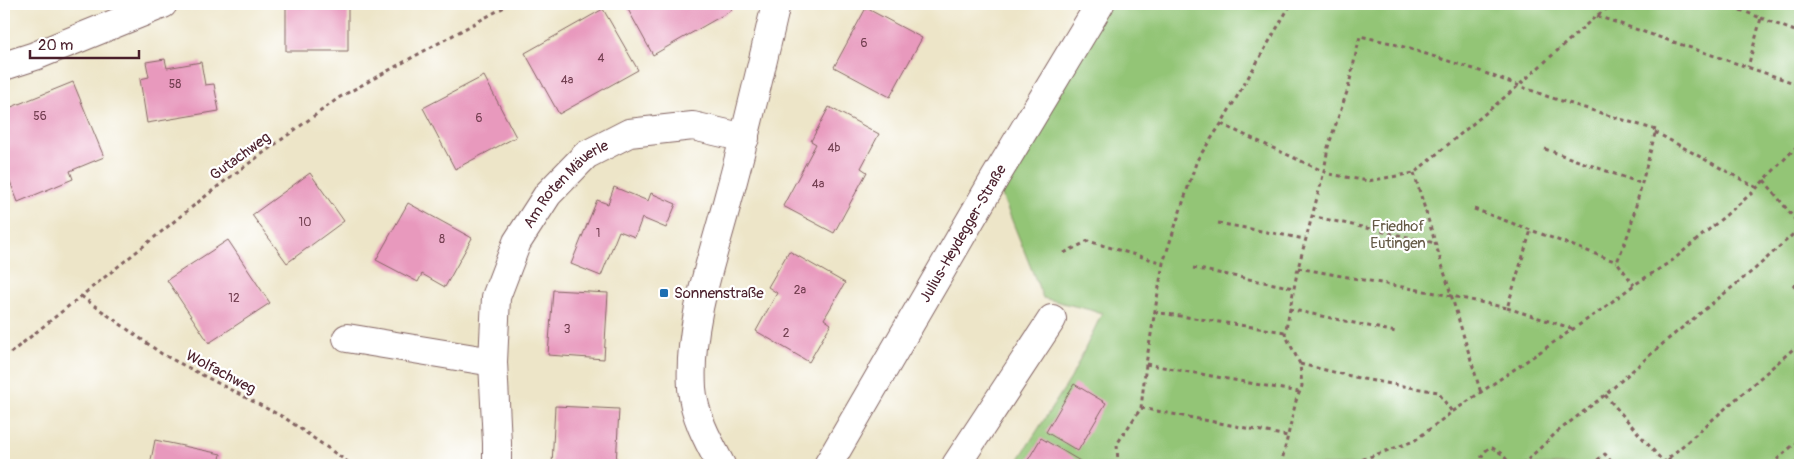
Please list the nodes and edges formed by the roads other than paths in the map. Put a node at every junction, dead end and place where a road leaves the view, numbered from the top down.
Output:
1 (163, 4) edge
2 (776, 4) edge
3 (1100, 4) edge
4 (4, 66) edge
5 (745, 138) junction
6 (1052, 319) dead end
7 (347, 338) dead end
8 (493, 362) junction
9 (497, 465) edge
10 (721, 465) edge
11 (828, 465) edge
12 (956, 465) edge

1 - 4 street
2 - 5 street
3 - 11 street, Julius-Heydegger-Straße
5 - 8 street, Am Roten Mäuerle
5 - 10 street
6 - 12 street
7 - 8 street
8 - 9 street, Am Roten Mäuerle

